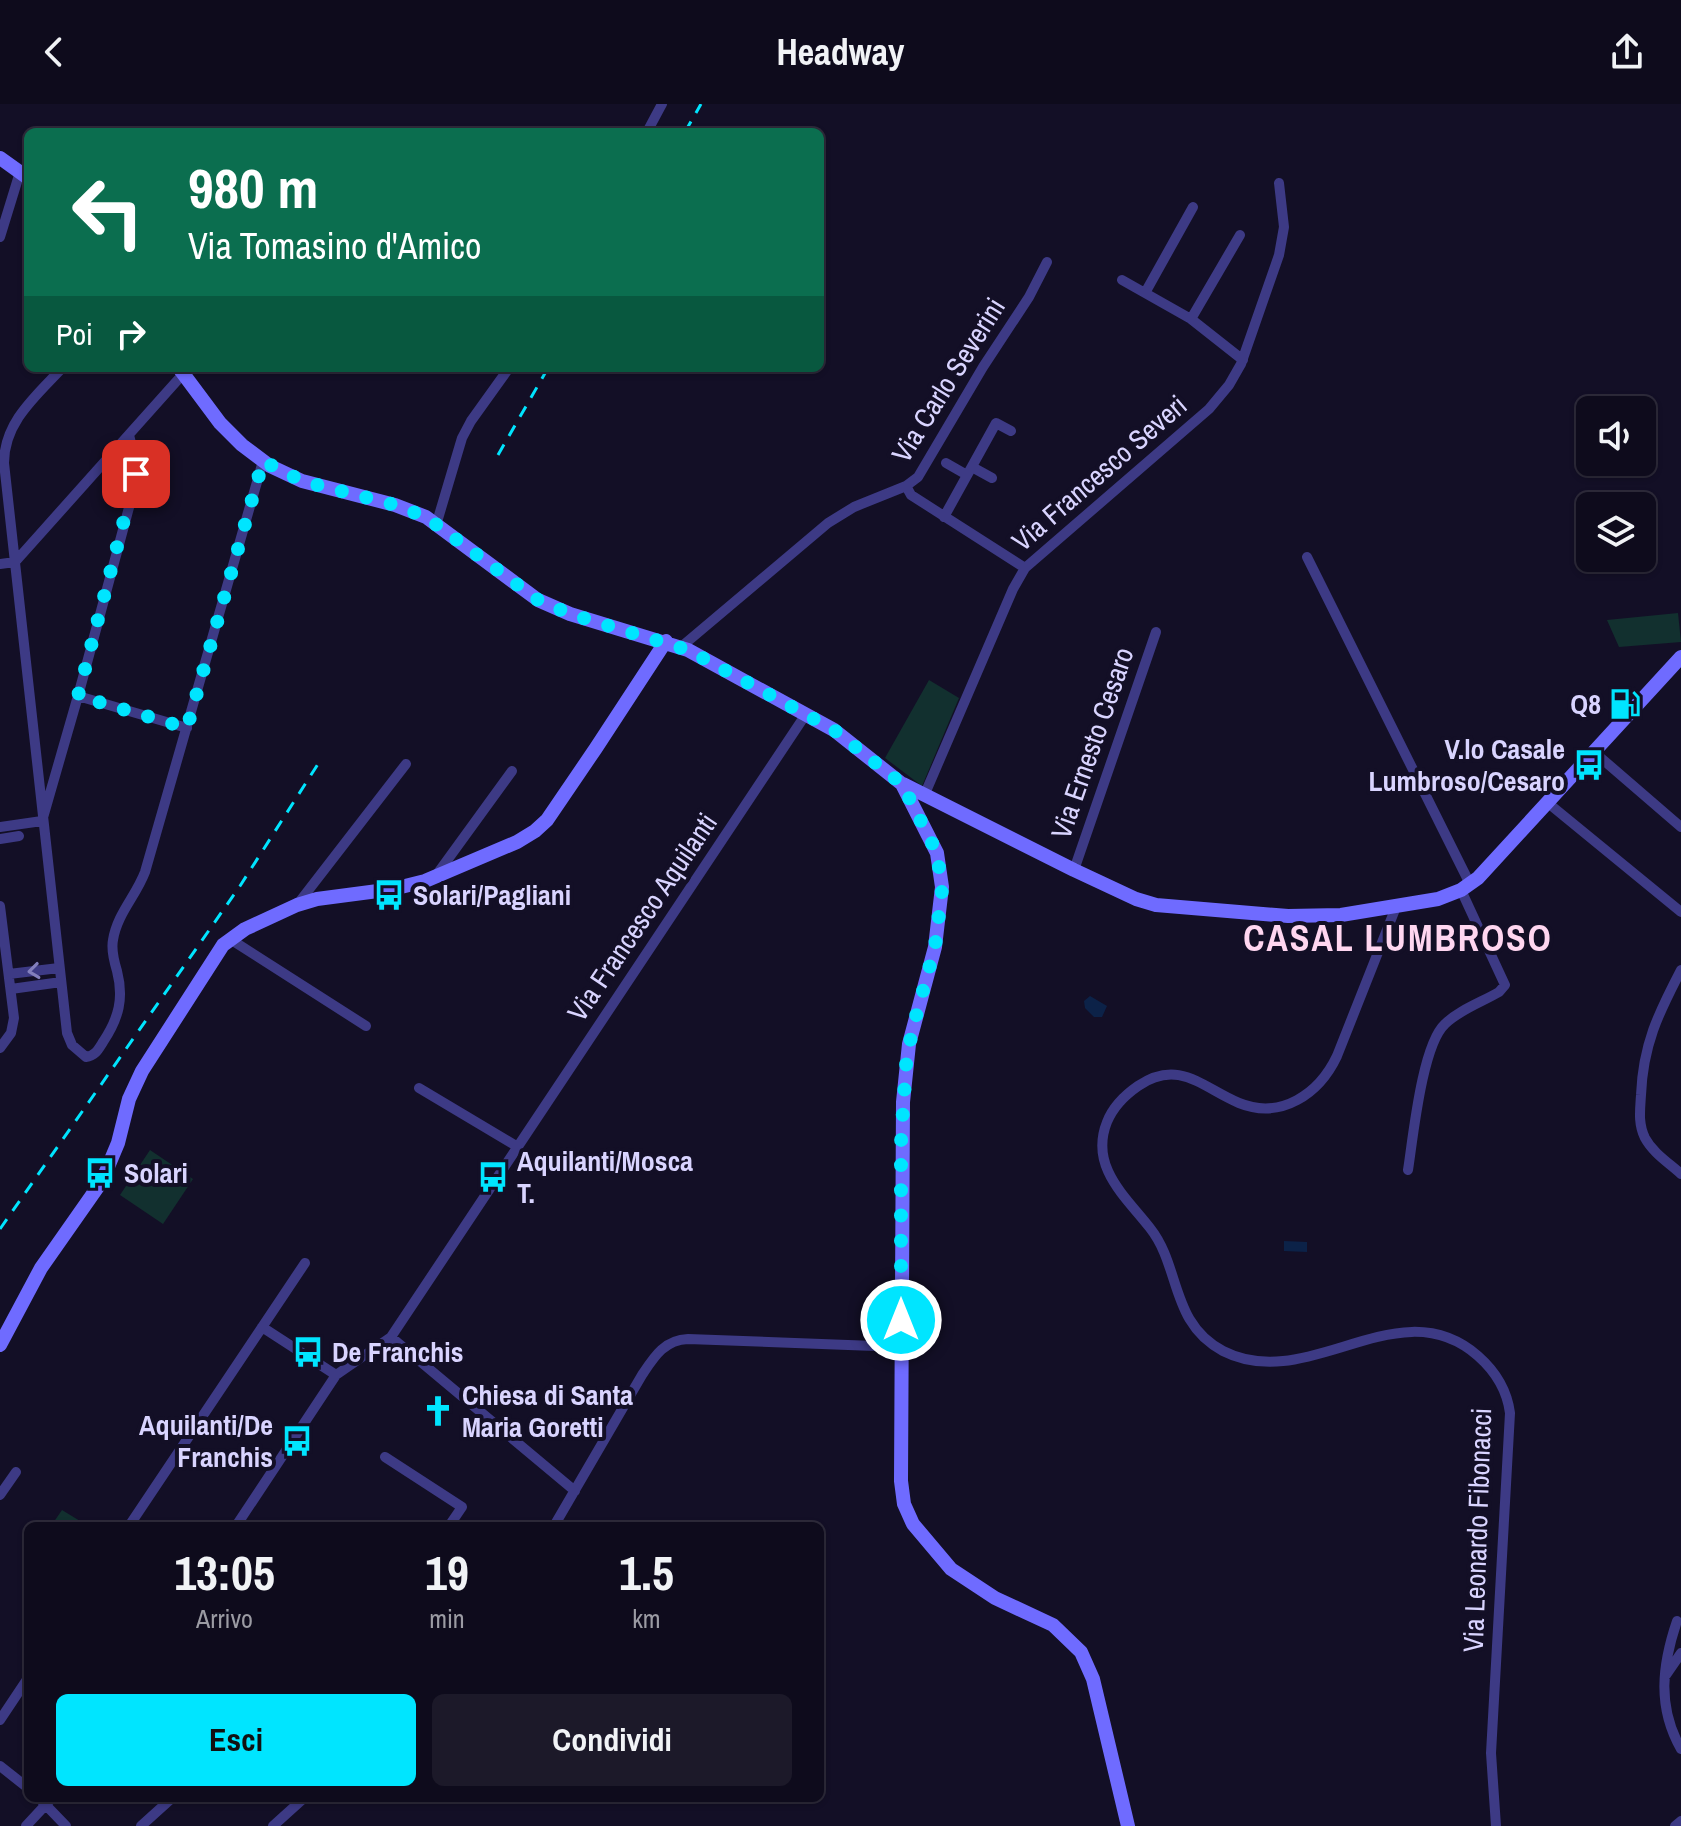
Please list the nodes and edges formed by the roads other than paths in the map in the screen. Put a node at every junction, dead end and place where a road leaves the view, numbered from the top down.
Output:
1 (662, 104) edge
2 (649, 128) edge
3 (0, 158) edge
4 (24, 175) edge
5 (1279, 183) dead end
6 (1193, 207) dead end
7 (1240, 235) dead end
8 (0, 237) edge
9 (1047, 262) dead end
10 (1122, 280) dead end
11 (1145, 293) junction
12 (1191, 319) junction
13 (1243, 360) junction
14 (58, 372) edge
15 (180, 372) edge
16 (182, 372) edge
17 (506, 372) edge
18 (1011, 431) dead end
19 (129, 435) junction
20 (263, 461) junction
21 (946, 463) dead end
22 (970, 471) junction
23 (992, 478) dead end
24 (906, 486) junction
25 (944, 517) junction
26 (437, 522) junction
27 (1307, 557) dead end
28 (15, 562) junction
29 (0, 564) edge
30 (1025, 568) junction
31 (1156, 632) dead end
32 (666, 641) junction
33 (681, 647) junction
34 (1681, 657) edge
35 (78, 696) junction
36 (806, 714) junction
37 (187, 728) junction
38 (1594, 752) junction
39 (406, 764) dead end
40 (512, 771) dead end
41 (902, 784) junction
42 (924, 796) junction
43 (1548, 803) junction
44 (42, 821) junction
45 (0, 827) edge
46 (1681, 827) edge
47 (19, 836) dead end
48 (0, 839) edge
49 (1074, 870) junction
50 (434, 878) junction
51 (1466, 887) junction
52 (297, 905) junction
53 (0, 906) edge
54 (1396, 907) junction
55 (1681, 912) edge
56 (230, 939) junction
57 (59, 968) junction
58 (1681, 970) edge
59 (9, 974) junction
60 (61, 982) junction
61 (11, 989) junction
62 (366, 1026) dead end
63 (0, 1048) edge
64 (419, 1088) dead end
65 (518, 1147) junction
66 (1408, 1170) dead end
67 (1681, 1174) edge
68 (305, 1263) dead end
69 (262, 1327) junction
70 (391, 1337) junction
71 (0, 1345) edge
72 (901, 1347) junction
73 (336, 1375) junction
74 (385, 1457) dead end
75 (16, 1472) dead end
76 (575, 1491) junction
77 (0, 1495) edge
78 (132, 1522) edge
79 (239, 1522) edge
80 (452, 1522) edge
81 (556, 1522) edge
82 (1679, 1615) edge
83 (1681, 1633) edge
84 (1681, 1653) edge
85 (1663, 1681) junction
86 (24, 1684) edge
87 (0, 1720) edge
88 (1681, 1749) edge
89 (0, 1766) edge
90 (24, 1785) edge
91 (45, 1802) edge
92 (47, 1802) edge
93 (168, 1802) edge
94 (300, 1802) edge
95 (1681, 1821) edge
96 (26, 1826) edge
97 (66, 1826) edge
98 (141, 1826) edge
99 (273, 1826) edge
100 (1128, 1826) edge
101 (1496, 1826) edge
102 (1675, 1826) edge

1 - 2 street
3 - 4 street
4 - 8 street
5 - 13 street, Via Francesco Severi
6 - 11 street
7 - 12 street
9 - 24 street, Via Carlo Severini
10 - 11 street
11 - 12 street
12 - 13 street
13 - 30 street, Via Francesco Severi
14 - 28 street
15 - 19 street
16 - 20 street
17 - 26 street
18 - 22 street
19 - 28 street
19 - 35 street
20 - 26 street
20 - 37 street
21 - 22 street
22 - 23 street
22 - 25 street
24 - 25 street
24 - 33 street, Via Carlo Severini
25 - 30 street
26 - 32 street
27 - 51 street
28 - 29 street
28 - 44 street
30 - 42 street, Via Francesco Severi
31 - 49 street, Via Ernesto Cesaro
32 - 33 street
32 - 50 street
33 - 36 street
34 - 38 street
35 - 37 street
35 - 44 street
36 - 41 street
36 - 65 street, Via Francesco Aquilanti
37 - 60 street
38 - 43 street
38 - 46 street
39 - 52 street
40 - 50 street
41 - 42 street
41 - 72 street
42 - 49 street
43 - 51 street
43 - 55 street
44 - 45 street
44 - 57 street
47 - 48 street
49 - 54 street
50 - 52 street
51 - 54 street
51 - 66 street
52 - 56 street
53 - 59 street
54 - 101 street, Via Leonardo Fibonacci
56 - 62 street
56 - 71 street
57 -> 59 street
57 - 60 street
58 - 67 street
59 - 61 street
60 - 61 street
61 - 63 street
64 - 65 street
65 - 70 street, Via Francesco Aquilanti
68 - 69 street
69 - 73 street
69 - 78 street
70 - 73 street, Via Francesco Aquilanti
70 - 76 street
72 - 76 street
72 - 100 street
73 - 79 street, Via Francesco Aquilanti
74 - 80 street
75 - 77 street
76 - 81 street
82 - 83 street
82 - 85 street
84 - 85 street
85 - 88 street
86 - 87 street
89 - 90 street
91 - 96 street
92 - 97 street
93 - 98 street
94 - 99 street
95 - 102 street

